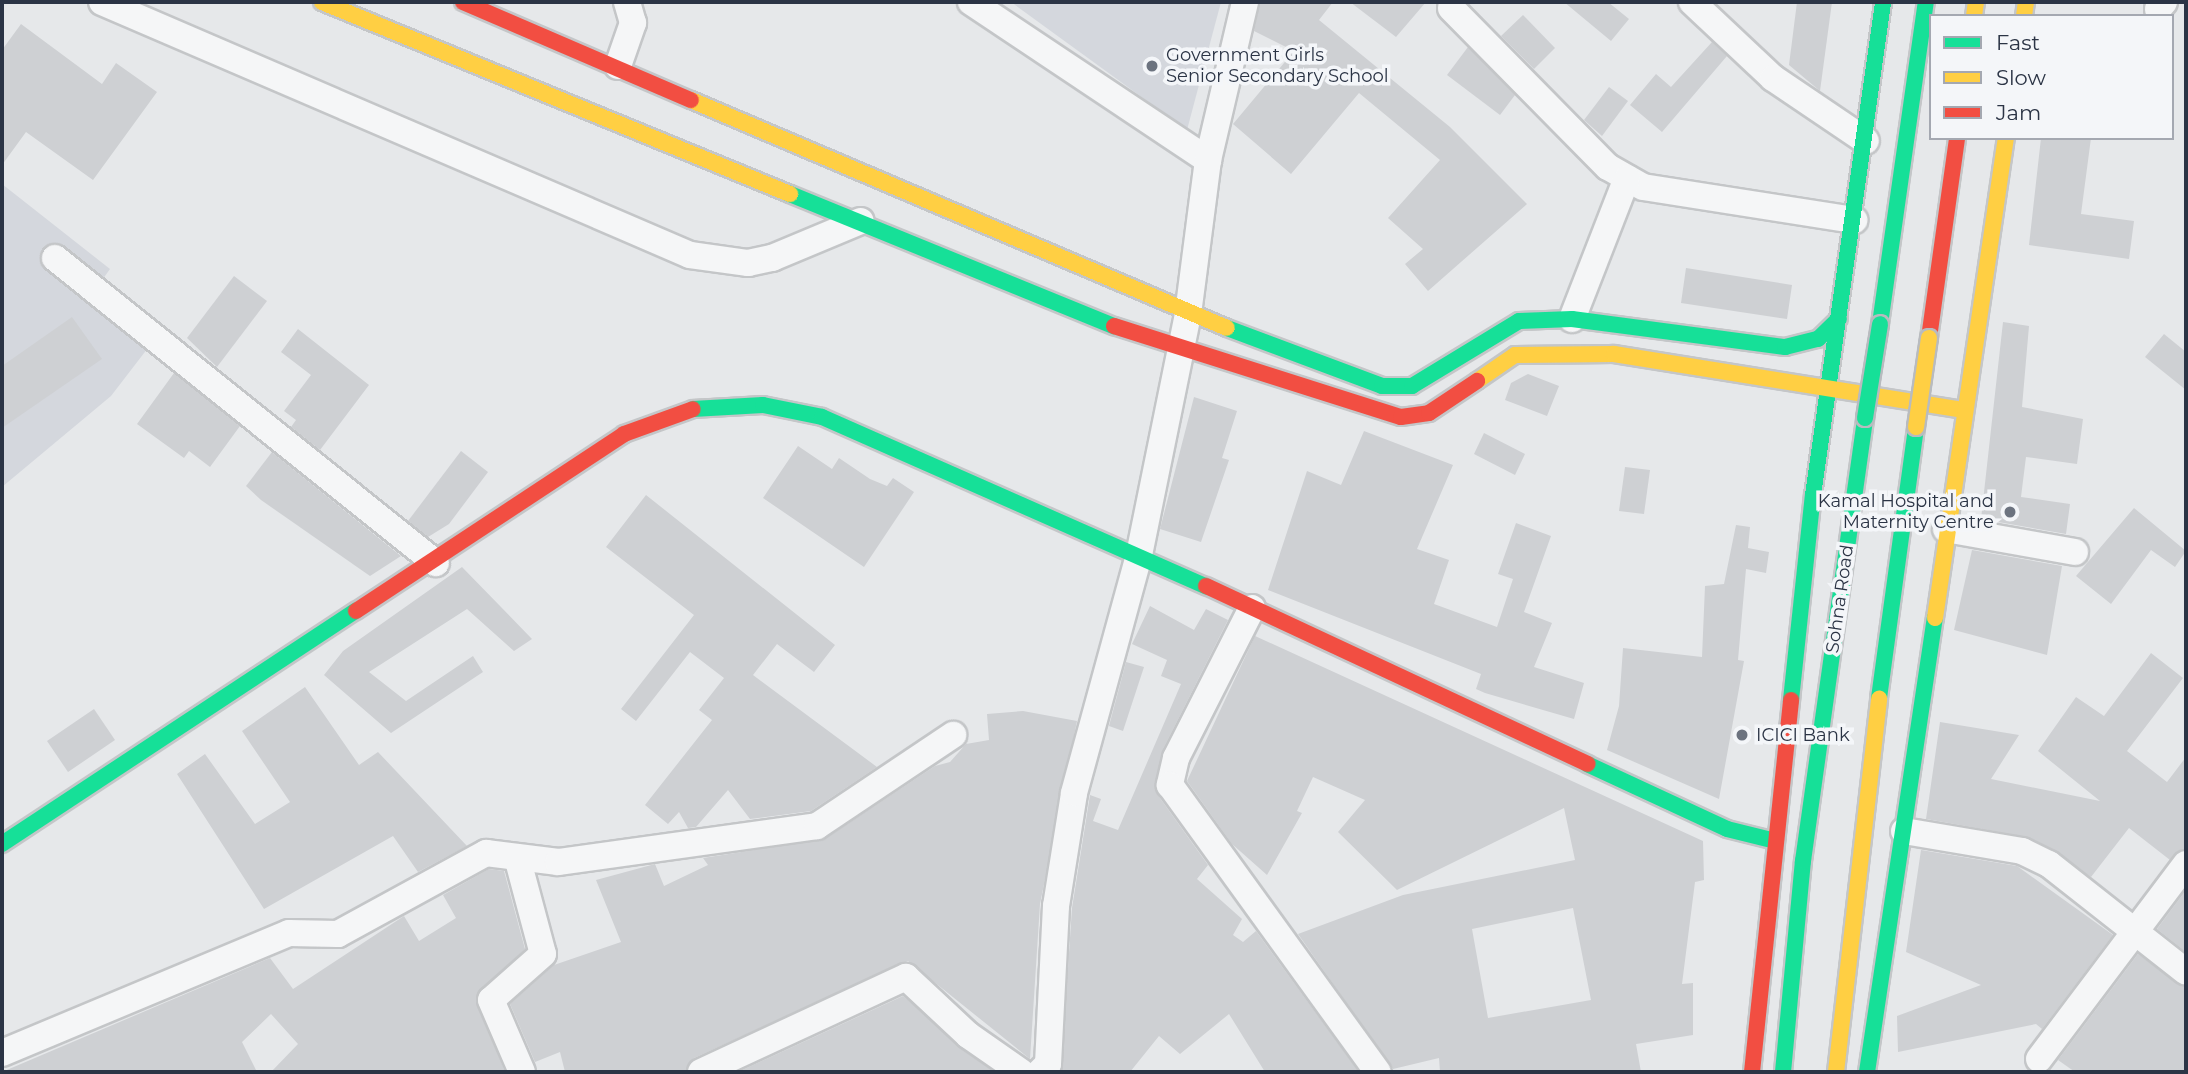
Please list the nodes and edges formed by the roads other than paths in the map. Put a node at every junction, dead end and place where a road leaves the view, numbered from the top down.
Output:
1 (102, 2) edge
2 (322, 2) edge
3 (463, 2) edge
4 (627, 2) edge
5 (971, 2) edge
6 (1245, 2) edge
7 (1692, 2) edge
8 (1883, 2) edge
9 (1926, 2) edge
10 (1451, 8) dead end
11 (618, 66) junction
12 (1957, 140) edge
13 (2006, 140) edge
14 (1866, 141) junction
15 (1208, 160) junction
16 (1627, 178) junction
17 (1854, 220) junction
18 (861, 221) junction
19 (55, 258) dead end
20 (1188, 314) junction
21 (1572, 318) junction
22 (1839, 319) junction
23 (1178, 347) junction
24 (1829, 387) junction
25 (1963, 410) junction
26 (1946, 529) junction
27 (2075, 552) dead end
28 (1139, 555) junction
29 (436, 563) junction
30 (1252, 608) junction
31 (953, 735) dead end
32 (1904, 831) junction
33 (1775, 841) junction
34 (2, 845) edge
35 (517, 857) junction
36 (2186, 864) edge
37 (2136, 933) junction
38 (2186, 972) edge
39 (2, 1054) edge
40 (2039, 1059) dead end
41 (522, 1072) edge
42 (701, 1072) edge
43 (1021, 1072) edge
44 (1040, 1072) edge
45 (1378, 1072) edge
46 (1752, 1072) edge
47 (1783, 1072) edge
48 (1836, 1072) edge
49 (1867, 1072) edge

1 - 18 street
2 - 18 main road
3 - 11 main road
4 - 11 street
5 - 15 street
6 - 15 street
7 - 14 street
8 - 14 main road
9 - 47 main road, Sohna Road, bridge
10 - 16 street
11 - 20 main road
12 - 48 main road, bridge
13 - 25 main road
14 - 17 main road
15 - 20 street
16 - 17 street
16 - 21 street
17 - 22 main road
18 - 23 main road
19 - 29 street
20 - 21 main road
20 - 23 street
21 - 22 main road
22 - 24 main road
23 - 24 main road
23 - 28 street
24 - 25 main road
24 - 33 main road
25 - 26 main road
26 - 27 street
26 - 32 main road
28 - 29 main road
28 - 30 main road
28 - 44 street
29 - 34 main road
30 - 33 main road
30 - 45 street
31 - 35 street
32 - 37 street
32 - 49 main road
33 - 46 main road
35 - 39 street
35 - 41 street
36 - 37 street
37 - 38 street
37 - 40 street
42 - 43 street

